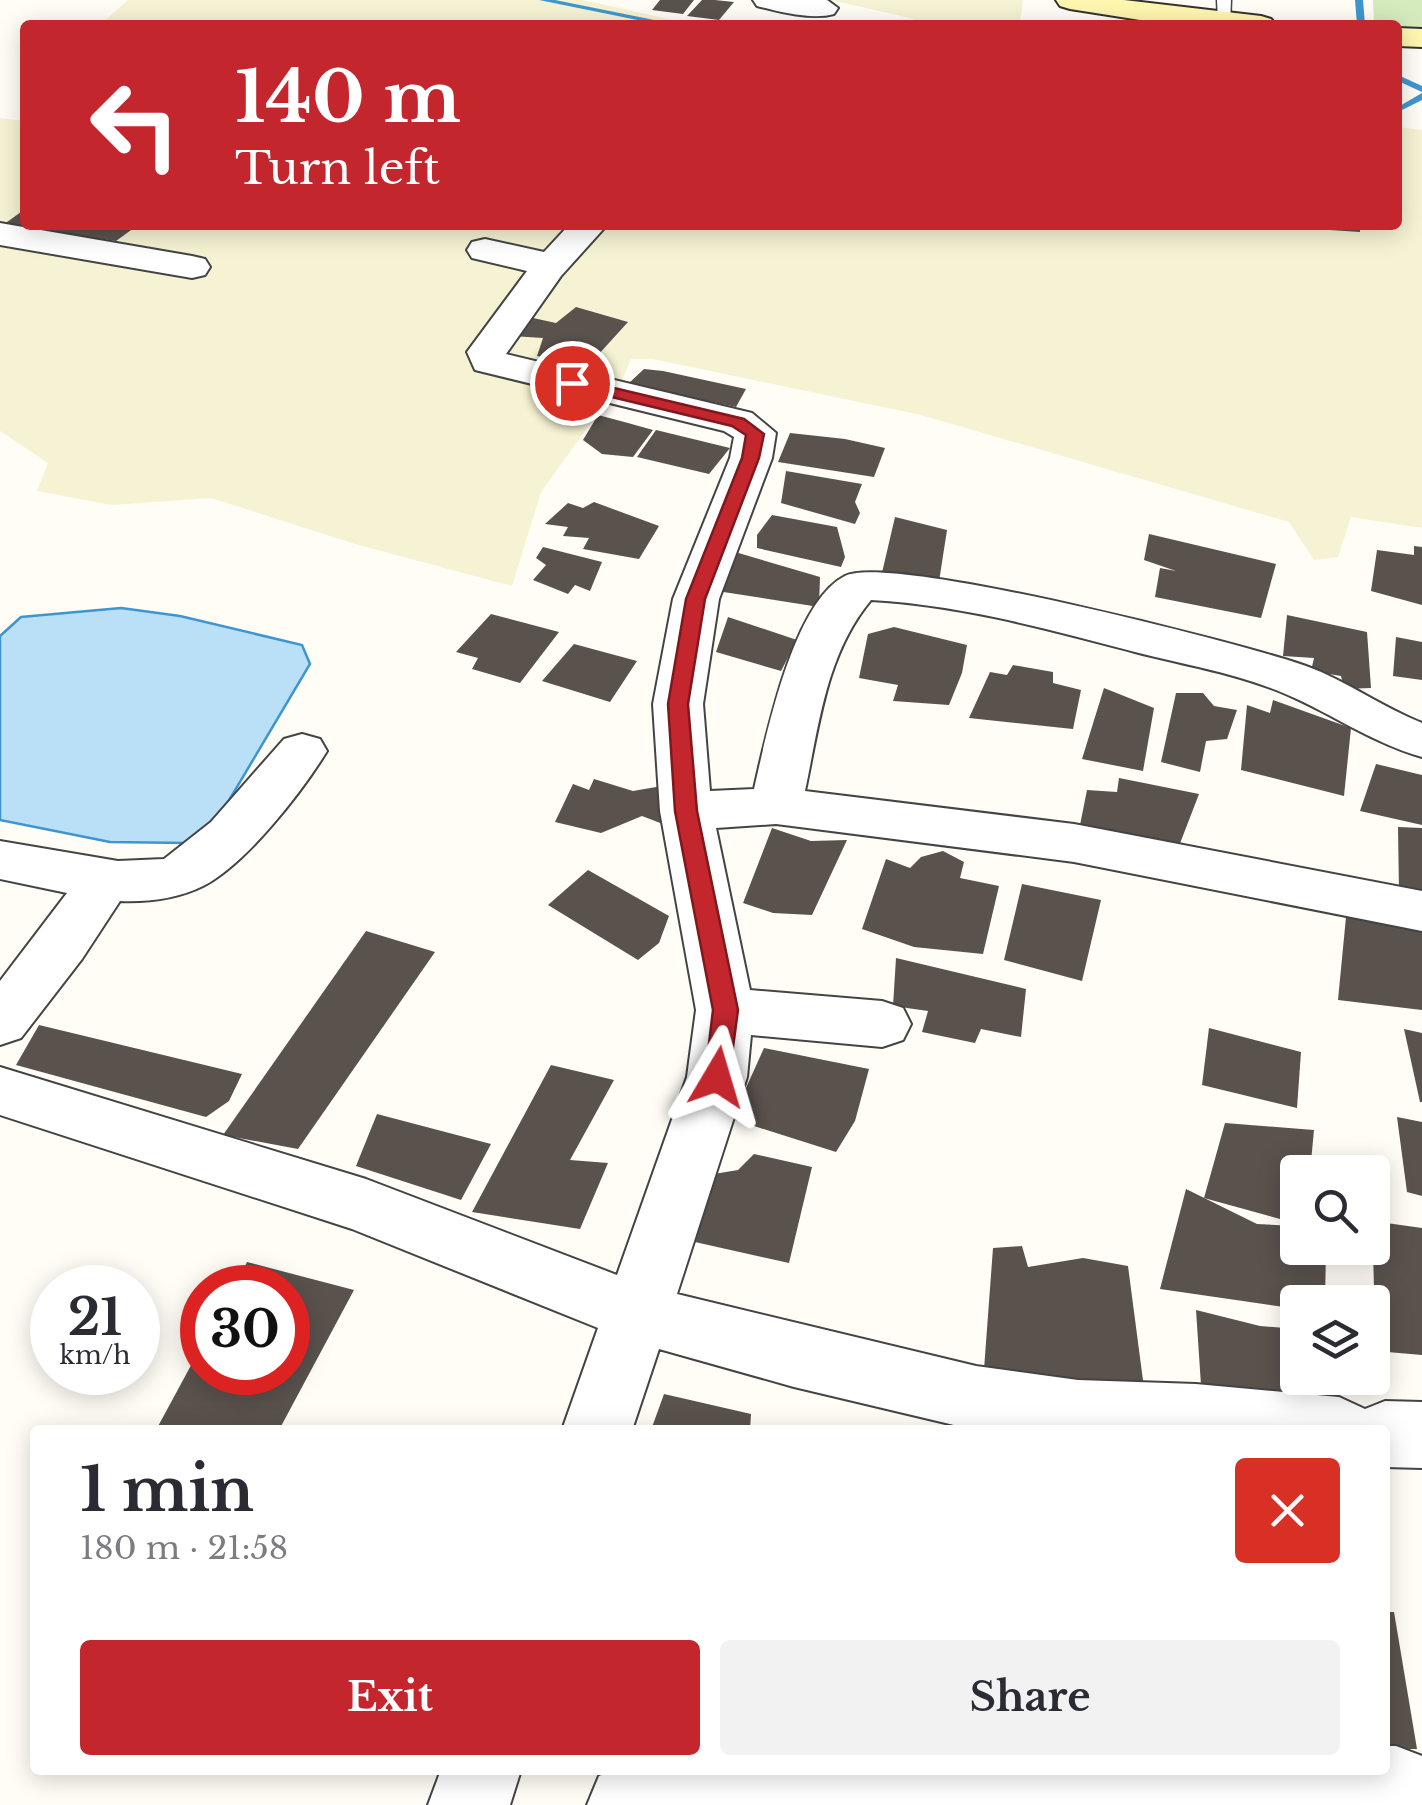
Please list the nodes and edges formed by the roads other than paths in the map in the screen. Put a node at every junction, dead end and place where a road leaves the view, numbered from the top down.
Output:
1 (766, 0) edge
2 (1070, 0) edge
3 (824, 8) dead end
4 (1225, 11) edge
5 (1174, 20) edge
6 (1191, 20) edge
7 (584, 230) edge
8 (0, 234) edge
9 (485, 250) dead end
10 (192, 267) dead end
11 (548, 268) junction
12 (1422, 740) edge
13 (302, 752) dead end
14 (776, 806) junction
15 (686, 811) junction
16 (0, 860) edge
17 (106, 878) junction
18 (1422, 911) edge
19 (726, 1010) junction
20 (0, 1022) edge
21 (882, 1024) dead end
22 (0, 1091) edge
23 (638, 1313) junction
24 (599, 1425) edge
25 (1284, 1425) edge
26 (1390, 1434) edge
27 (1422, 1435) edge
28 (479, 1775) edge
29 (1396, 1786) dead end
30 (469, 1805) edge
31 (628, 1805) edge

1 - 3 street
2 - 5 street
4 - 6 street
7 - 11 street
8 - 10 street
9 - 11 street
11 - 15 street
12 - 14 street
13 - 17 street
14 - 15 street
14 - 18 street
15 - 19 street
16 - 17 street
17 - 20 street
19 - 21 street
19 - 23 street
22 - 23 street
23 - 24 street
23 - 25 street
26 - 27 street
28 - 30 street
29 - 31 street

